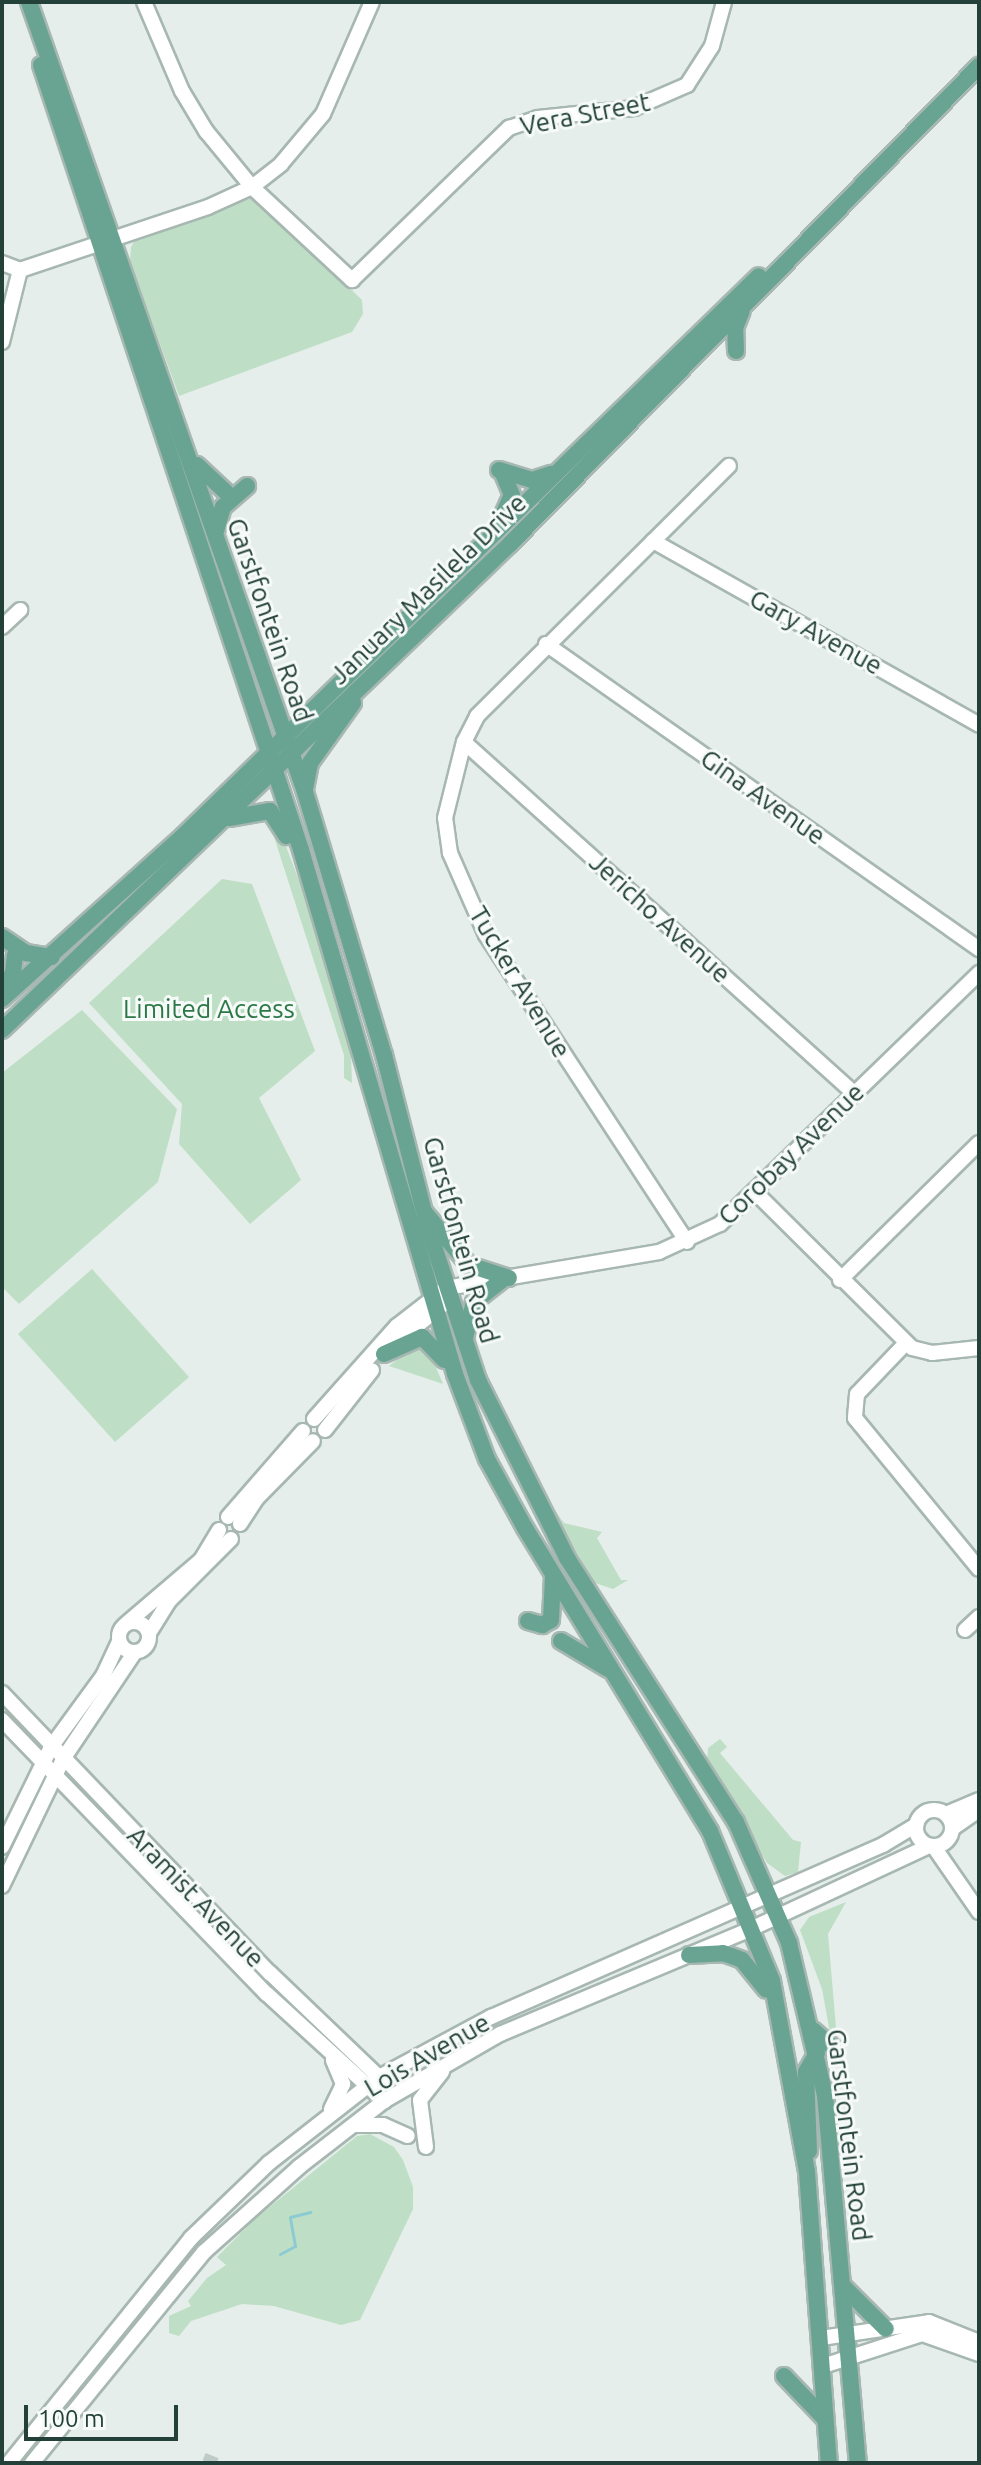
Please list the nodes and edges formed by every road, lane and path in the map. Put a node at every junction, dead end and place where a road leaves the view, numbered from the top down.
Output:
1 (22, 2) edge
2 (29, 2) edge
3 (144, 2) edge
4 (372, 2) edge
5 (724, 2) edge
6 (979, 66) edge
7 (252, 187) junction
8 (807, 237) junction
9 (113, 238) junction
10 (96, 244) junction
11 (2, 263) edge
12 (20, 270) junction
13 (744, 306) junction
14 (723, 308) junction
15 (714, 337) junction
16 (2, 342) edge
17 (685, 345) junction
18 (736, 351) dead end
19 (189, 455) junction
20 (729, 466) dead end
21 (555, 471) junction
22 (573, 479) junction
23 (247, 486) dead end
24 (226, 492) dead end
25 (528, 497) junction
26 (216, 538) junction
27 (483, 540) junction
28 (513, 541) junction
29 (653, 541) junction
30 (429, 592) junction
31 (20, 610) dead end
32 (2, 627) edge
33 (546, 644) junction
34 (356, 693) junction
35 (979, 725) edge
36 (283, 736) junction
37 (464, 742) junction
38 (266, 753) junction
39 (291, 755) junction
40 (273, 772) junction
41 (305, 792) junction
42 (226, 819) junction
43 (301, 850) junction
44 (101, 938) junction
45 (2, 939) edge
46 (979, 949) edge
47 (15, 955) junction
48 (52, 957) junction
49 (979, 973) edge
50 (31, 974) junction
51 (2, 992) edge
52 (2, 999) edge
53 (2, 1030) edge
54 (855, 1094) junction
55 (979, 1143) edge
56 (754, 1191) junction
57 (424, 1212) junction
58 (687, 1242) junction
59 (506, 1278) junction
60 (840, 1280) junction
61 (448, 1294) junction
62 (431, 1304) junction
63 (464, 1344) junction
64 (905, 1344) junction
65 (979, 1348) edge
66 (384, 1354) junction
67 (455, 1374) junction
68 (314, 1419) junction
69 (325, 1430) junction
70 (308, 1436) junction
71 (234, 1520) junction
72 (219, 1530) junction
73 (231, 1539) junction
74 (979, 1569) edge
75 (552, 1572) junction
76 (979, 1617) edge
77 (528, 1621) dead end
78 (127, 1623) junction
79 (965, 1630) dead end
80 (149, 1633) junction
81 (119, 1641) junction
82 (561, 1641) dead end
83 (135, 1652) junction
84 (615, 1675) junction
85 (2, 1693) edge
86 (2, 1720) edge
87 (51, 1747) junction
88 (63, 1759) junction
89 (43, 1763) junction
90 (54, 1775) junction
91 (979, 1800) edge
92 (979, 1810) edge
93 (916, 1825) junction
94 (950, 1826) junction
95 (932, 1846) junction
96 (2, 1847) edge
97 (2, 1886) edge
98 (965, 1886) junction
99 (771, 1895) junction
100 (744, 1907) junction
101 (979, 1912) edge
102 (778, 1916) junction
103 (753, 1928) junction
104 (689, 1955) junction
105 (780, 2017) junction
106 (813, 2030) junction
107 (836, 2050) dead end
108 (817, 2053) junction
109 (330, 2055) junction
110 (456, 2058) junction
111 (374, 2081) junction
112 (391, 2097) junction
113 (324, 2119) junction
114 (352, 2125) junction
115 (408, 2136) dead end
116 (426, 2147) dead end
117 (807, 2172) junction
118 (843, 2285) junction
119 (886, 2329) junction
120 (848, 2334) junction
121 (821, 2338) junction
122 (979, 2342) edge
123 (979, 2354) edge
124 (849, 2359) junction
125 (823, 2366) junction
126 (784, 2376) dead end
127 (825, 2419) junction
128 (9, 2463) edge
129 (32, 2463) edge
130 (829, 2463) edge
131 (858, 2463) edge

1 - 10 main road, Garstfontein Road
2 - 9 main road, Garstfontein Road
3 - 7 street
4 - 7 street
5 - 7 street, Vera Street
6 - 8 main road, January Masilela Drive
7 - 9 street
8 - 13 main road, January Masilela Drive
8 - 14 main road, January Masilela Drive
9 - 10 street
9 - 19 main road, Garstfontein Road
10 - 12 street
10 - 38 main road, Garstfontein Road
11 - 12 street
12 - 16 street
13 - 15 main road, January Masilela Drive
13 - 18 main road
14 - 15 main road
14 - 17 main road, January Masilela Drive
15 - 17 main road
15 - 22 main road, January Masilela Drive
17 - 21 main road, January Masilela Drive
19 - 24 main road
19 - 26 main road, Garstfontein Road
20 - 29 street, Tucker Avenue
21 - 25 main road, January Masilela Drive
21 - 27 main road
22 - 25 main road
22 - 28 main road, January Masilela Drive
23 - 26 main road
25 - 27 main road, January Masilela Drive
26 - 36 main road, Garstfontein Road
27 - 30 main road, January Masilela Drive
28 - 30 main road
28 - 34 main road, January Masilela Drive
29 - 33 street, Tucker Avenue
29 - 35 street, Gary Avenue
30 - 36 main road, January Masilela Drive
31 - 32 street
33 - 37 street, Tucker Avenue
33 - 46 street, Gina Avenue
34 - 39 main road, January Masilela Drive
34 - 41 main road
36 - 38 main road, January Masilela Drive
36 - 39 main road, Garstfontein Road
37 - 54 street, Jericho Avenue
37 - 58 street, Tucker Avenue
38 - 40 main road, Garstfontein Road
38 - 48 main road, January Masilela Drive
39 - 40 main road, January Masilela Drive
39 - 41 main road, Garstfontein Road
40 - 42 main road, January Masilela Drive
40 - 43 main road, Garstfontein Road
41 - 57 main road, Garstfontein Road
42 - 43 main road
42 - 44 main road, January Masilela Drive
43 - 62 main road, Garstfontein Road
44 - 50 main road
44 - 53 main road, January Masilela Drive
45 - 47 street
45 - 48 main road
47 - 50 street
47 - 51 main road
48 - 50 main road, January Masilela Drive
49 - 54 street, Corobay Avenue
50 - 52 main road, January Masilela Drive
54 - 56 street, Corobay Avenue
55 - 60 street
56 - 58 street, Corobay Avenue
56 - 60 street
57 - 59 main road
57 - 61 main road, Garstfontein Road
58 - 59 street, Corobay Avenue
59 - 61 street, Corobay Avenue
59 - 63 main road
60 - 64 street
61 - 62 street, Corobay Avenue
61 - 63 main road, Garstfontein Road
62 - 66 street, Corobay Avenue
62 - 67 main road, Garstfontein Road
62 - 68 street, Corobay Avenue
63 - 99 main road, Garstfontein Road
64 - 65 street
64 - 74 street
66 - 67 main road
66 - 69 street, Corobay Avenue
67 - 75 main road, Garstfontein Road
68 - 69 street
68 - 70 street, Corobay Avenue
69 - 70 street, Corobay Avenue
70 - 71 street, Corobay Avenue
71 - 72 street, Corobay Avenue
71 - 73 street, Corobay Avenue
72 - 73 street
72 - 78 street, Corobay Avenue
73 - 80 street, Corobay Avenue
75 - 77 main road
75 - 84 main road, Garstfontein Road
76 - 79 street
78 - 80 street
78 - 81 street, Corobay Avenue
80 - 83 street, Corobay Avenue
81 - 83 street
81 - 87 street, Corobay Avenue
82 - 84 main road
83 - 88 street, Corobay Avenue
84 - 100 main road, Garstfontein Road
85 - 87 street, Aramist Avenue
86 - 89 street, Aramist Avenue
87 - 88 street, Aramist Avenue
87 - 89 street, Corobay Avenue
88 - 90 street, Corobay Avenue
88 - 111 street, Aramist Avenue
89 - 90 street, Aramist Avenue
89 - 96 street, Corobay Avenue
90 - 97 street, Corobay Avenue
90 - 109 street, Aramist Avenue
91 - 94 street
92 - 94 street
93 - 94 street, Lois Avenue
93 - 95 street
93 - 99 street, Lois Avenue
94 - 95 street, Lois Avenue
94 - 98 street
95 - 98 street
95 - 102 street, Lois Avenue
98 - 101 street
99 - 100 street, Lois Avenue
99 - 102 main road, Garstfontein Road
100 - 103 main road, Garstfontein Road
100 - 111 street, Lois Avenue
102 - 103 street, Lois Avenue
102 - 106 main road, Garstfontein Road
103 - 104 street, Lois Avenue
103 - 105 main road, Garstfontein Road
104 - 105 main road
104 - 110 street, Lois Avenue
105 - 117 main road, Garstfontein Road
106 - 107 main road
106 - 108 main road, Garstfontein Road
108 - 117 main road
108 - 118 main road, Garstfontein Road
109 - 111 street, Aramist Avenue
109 - 113 street
110 - 112 street, Lois Avenue
110 - 116 street
111 - 112 street, Aramist Avenue
111 - 113 street, Lois Avenue
112 - 114 street, Lois Avenue
113 - 128 street, Lois Avenue
114 - 115 street
114 - 129 street, Lois Avenue
117 - 121 main road, Garstfontein Road
118 - 119 main road
118 - 120 main road, Garstfontein Road
119 - 120 street
119 - 122 street
120 - 121 street
120 - 124 main road, Garstfontein Road
121 - 125 main road, Garstfontein Road
123 - 124 street
124 - 125 street
124 - 131 main road, Garstfontein Road
125 - 127 main road, Garstfontein Road
126 - 127 main road
127 - 130 main road, Garstfontein Road

